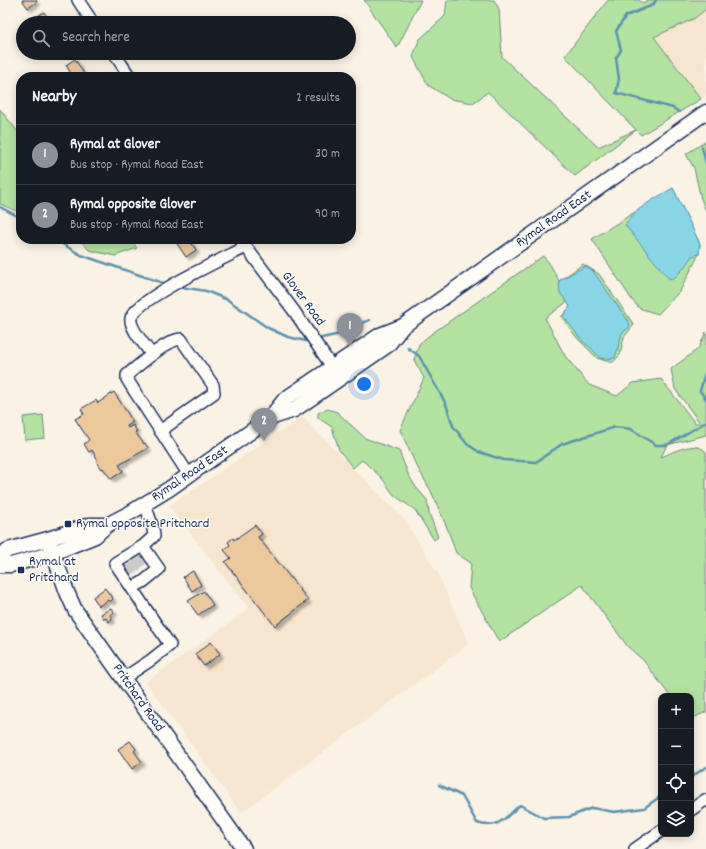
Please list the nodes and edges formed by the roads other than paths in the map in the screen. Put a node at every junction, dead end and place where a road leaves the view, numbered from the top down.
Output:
1 (78, 0) edge
2 (88, 16) edge
3 (119, 60) edge
4 (127, 72) edge
5 (706, 112) edge
6 (241, 244) edge
7 (244, 244) edge
8 (152, 355) junction
9 (336, 373) junction
10 (160, 431) junction
11 (189, 475) junction
12 (145, 504) junction
13 (107, 525) junction
14 (48, 539) junction
15 (53, 553) junction
16 (0, 555) edge
17 (134, 555) junction
18 (0, 564) edge
19 (132, 588) junction
20 (124, 678) junction
21 (706, 801) edge
22 (694, 808) edge
23 (658, 833) edge
24 (244, 849) edge
25 (634, 849) edge

1 - 2 street
3 - 4 street
5 - 9 main road, Rymal Road East
6 - 8 street
7 - 9 street, Glover Road
8 - 10 street
8 - 10 street
9 - 11 main road, Rymal Road East
10 - 11 street
11 - 12 main road, Rymal Road East
12 - 13 main road, Rymal Road East
12 - 17 street
13 - 14 main road, Rymal Road East
13 - 15 main road, Rymal Road East
14 - 15 main road, Pritchard Road
14 - 16 main road, Rymal Road East
15 - 18 main road, Rymal Road East
15 - 20 main road, Pritchard Road
17 - 19 street
17 - 19 street
19 - 20 street
20 - 24 main road, Pritchard Road
21 - 22 street
23 - 25 street

